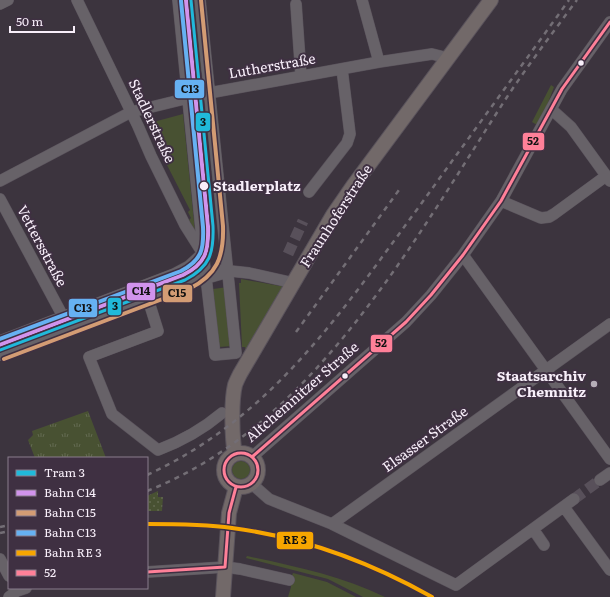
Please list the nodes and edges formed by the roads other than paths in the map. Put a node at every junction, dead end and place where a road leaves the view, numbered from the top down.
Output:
1 (8, 0) edge
2 (77, 0) edge
3 (178, 0) edge
4 (200, 0) edge
5 (362, 0) edge
6 (491, 0) edge
7 (0, 4) edge
8 (296, 4) dead end
9 (610, 22) edge
10 (448, 58) junction
11 (379, 62) junction
12 (342, 69) junction
13 (302, 76) junction
14 (209, 93) junction
15 (188, 98) junction
16 (551, 109) junction
17 (131, 112) junction
18 (608, 178) edge
19 (0, 181) edge
20 (309, 192) dead end
21 (0, 199) edge
22 (501, 201) junction
23 (203, 253) junction
24 (463, 255) junction
25 (189, 266) junction
26 (205, 272) junction
27 (228, 272) junction
28 (294, 283) junction
29 (148, 299) junction
30 (63, 316) junction
31 (610, 324) edge
32 (70, 328) junction
33 (0, 341) edge
34 (0, 355) edge
35 (546, 370) junction
36 (222, 413) dead end
37 (235, 454) junction
38 (252, 457) junction
39 (610, 459) edge
40 (610, 473) edge
41 (600, 480) tunnel mouth
42 (252, 484) junction
43 (236, 487) junction
44 (574, 499) tunnel mouth
45 (564, 507) junction
46 (332, 524) junction
47 (533, 529) junction
48 (544, 545) dead end
49 (0, 559) edge
50 (225, 567) junction
51 (610, 570) edge
52 (148, 572) edge
53 (8, 574) edge
54 (289, 580) dead end
55 (223, 597) edge

1 - 7 street
2 - 17 street, Stadlerstraße
3 - 15 street
4 - 14 street
5 - 11 street
6 - 10 main road, Fraunhoferstraße
8 - 13 street
9 - 16 street, Altchemnitzer Straße
10 - 11 street, Lutherstraße
10 - 28 main road, Fraunhoferstraße
11 - 12 street, Lutherstraße
12 - 13 street, Lutherstraße
12 - 20 street
13 - 14 street, Lutherstraße
14 - 15 street, Lutherstraße
14 - 27 street
15 - 17 street, Lutherstraße
15 - 23 street
16 - 18 street
16 - 22 street, Altchemnitzer Straße
17 - 19 street, Lutherstraße
17 - 23 street, Stadlerstraße
18 - 22 street
21 - 30 street, Vettersstraße
22 - 24 street, Altchemnitzer Straße
23 - 25 street
23 - 26 street
24 - 35 street
24 - 38 street, Altchemnitzer Straße
25 - 26 street
25 - 30 street
26 - 27 street
26 - 27 street
26 - 29 street
27 - 28 street
28 - 37 main road, Fraunhoferstraße
29 - 32 street
29 - 36 street
30 - 32 street, Vettersstraße
30 - 33 street
31 - 35 street, Elsasser Straße
32 - 34 street
35 - 39 street
35 - 46 street, Elsasser Straße
37 - 38 main road
37 - 43 main road
38 - 42 main road
40 - 41 street
42 - 43 main road
42 - 46 street
43 - 50 main road
44 - 45 street
45 - 47 street
45 - 51 street
46 - 47 street
47 - 48 street
49 - 53 street
50 - 52 street
50 - 54 street
50 - 55 main road

